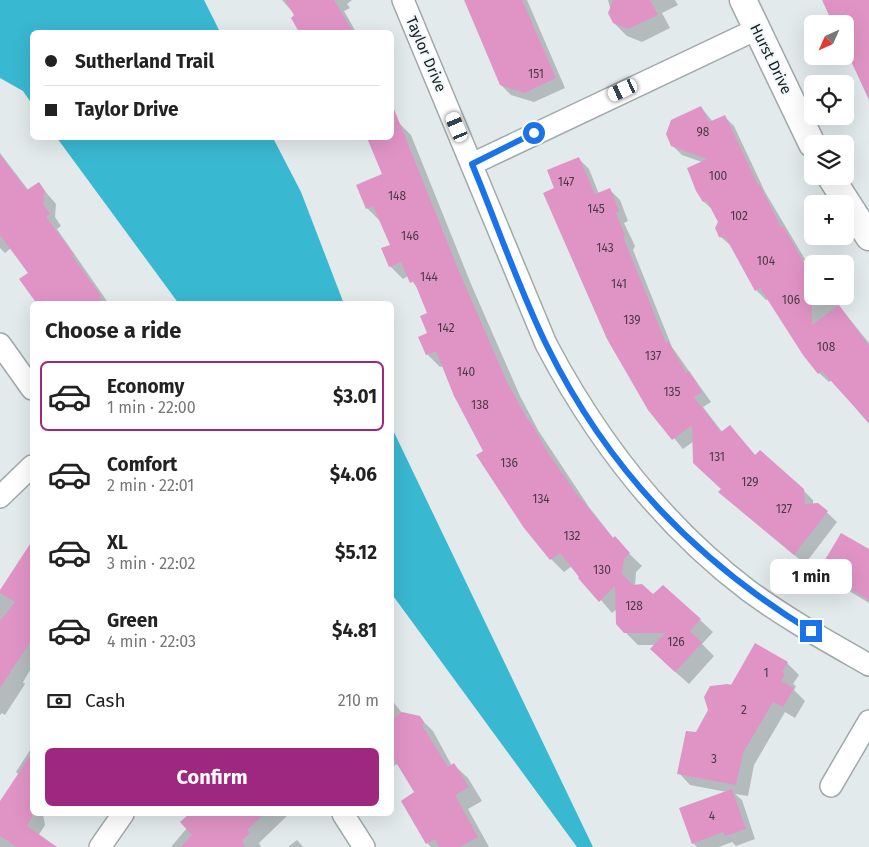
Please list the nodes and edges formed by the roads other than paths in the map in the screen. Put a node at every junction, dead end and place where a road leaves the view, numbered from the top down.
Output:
1 (403, 0) edge
2 (743, 0) edge
3 (757, 29) junction
4 (808, 135) edge
5 (472, 164) junction
6 (836, 185) edge
7 (869, 237) edge
8 (0, 344) edge
9 (30, 386) edge
10 (30, 468) edge
11 (0, 497) edge
12 (869, 665) edge
13 (869, 721) edge
14 (831, 786) dead end
15 (122, 816) edge
16 (344, 816) edge
17 (100, 847) edge
18 (364, 847) edge

1 - 5 street, Taylor Drive
2 - 3 street, Hurst Drive
3 - 4 street, Hurst Drive
3 - 5 street
5 - 12 street, Taylor Drive
6 - 7 street
8 - 9 street
10 - 11 street
13 - 14 street
15 - 17 street
16 - 18 street

